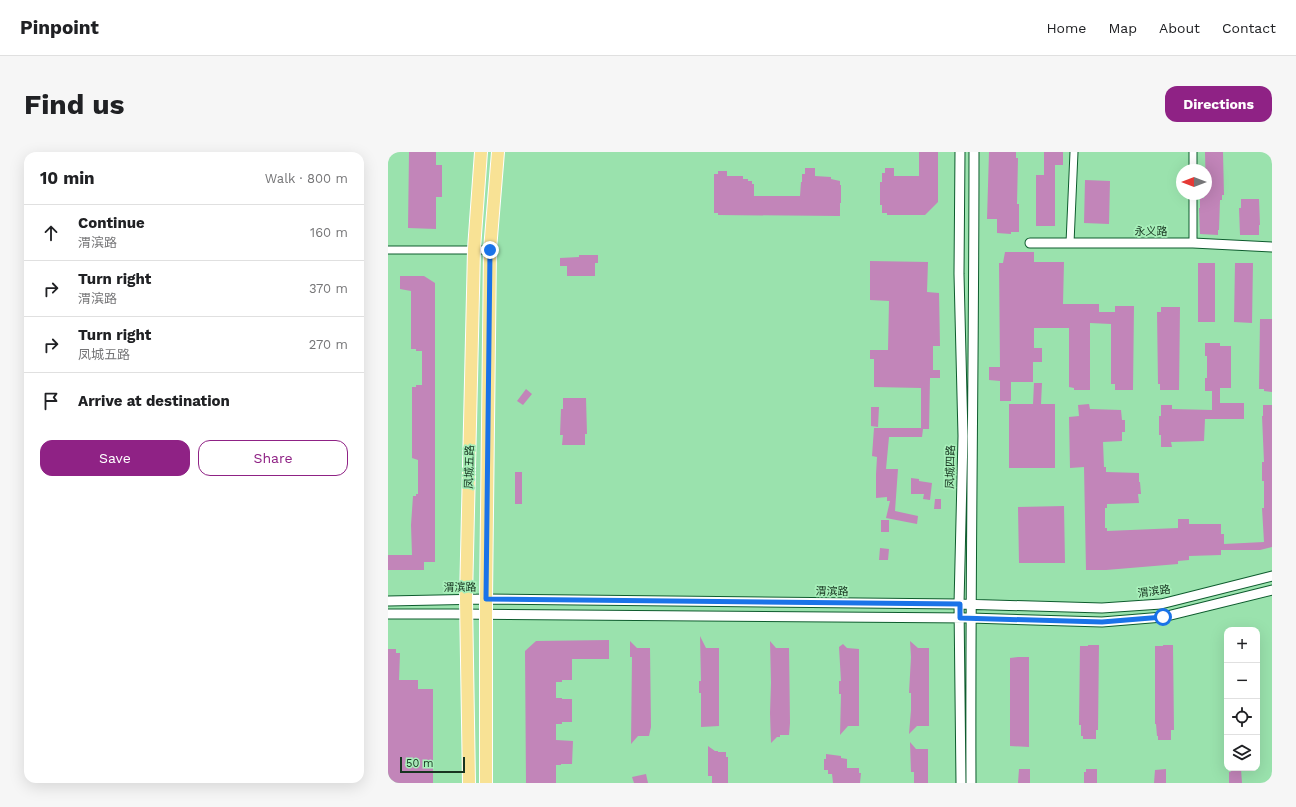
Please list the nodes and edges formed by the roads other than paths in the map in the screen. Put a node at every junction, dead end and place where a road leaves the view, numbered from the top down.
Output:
1 (481, 152) edge
2 (498, 152) edge
3 (960, 152) edge
4 (974, 152) edge
5 (1074, 152) edge
6 (1193, 152) edge
7 (1193, 164) edge
8 (1193, 200) edge
9 (1030, 243) dead end
10 (1070, 243) junction
11 (1193, 243) junction
12 (1272, 247) edge
13 (474, 249) junction
14 (388, 250) edge
15 (490, 250) junction
16 (1272, 576) edge
17 (1272, 590) edge
18 (466, 599) junction
19 (486, 599) junction
20 (388, 601) edge
21 (960, 604) junction
22 (970, 605) junction
23 (388, 614) edge
24 (466, 614) junction
25 (486, 614) junction
26 (960, 618) junction
27 (970, 618) junction
28 (469, 783) edge
29 (486, 783) edge
30 (961, 783) edge
31 (971, 783) edge

1 - 13 main road, 凤城五路
2 - 15 main road, 凤城五路
3 - 21 street, 凤城四路
4 - 22 street, 凤城四路
5 - 10 street
6 - 7 street
8 - 11 street
9 - 10 street, 永义路
10 - 11 street, 永义路
11 - 12 street, 永义路
13 - 14 street
13 - 15 street
13 - 18 main road, 凤城五路
15 - 19 main road, 凤城五路
16 - 22 street, 渭滨路
17 - 27 street
18 - 19 street, 渭滨路
18 - 20 street, 渭滨路
18 - 24 main road, 凤城五路
19 - 21 street, 渭滨路
19 - 25 main road, 凤城五路
21 - 22 street, 渭滨路
21 - 26 street, 凤城四路
22 - 27 street, 凤城四路
23 - 24 street
24 - 25 street
24 - 28 main road, 凤城五路
25 - 26 street
25 - 29 main road, 凤城五路
26 - 27 street
26 - 30 street, 凤城四路
27 - 31 street, 凤城四路

